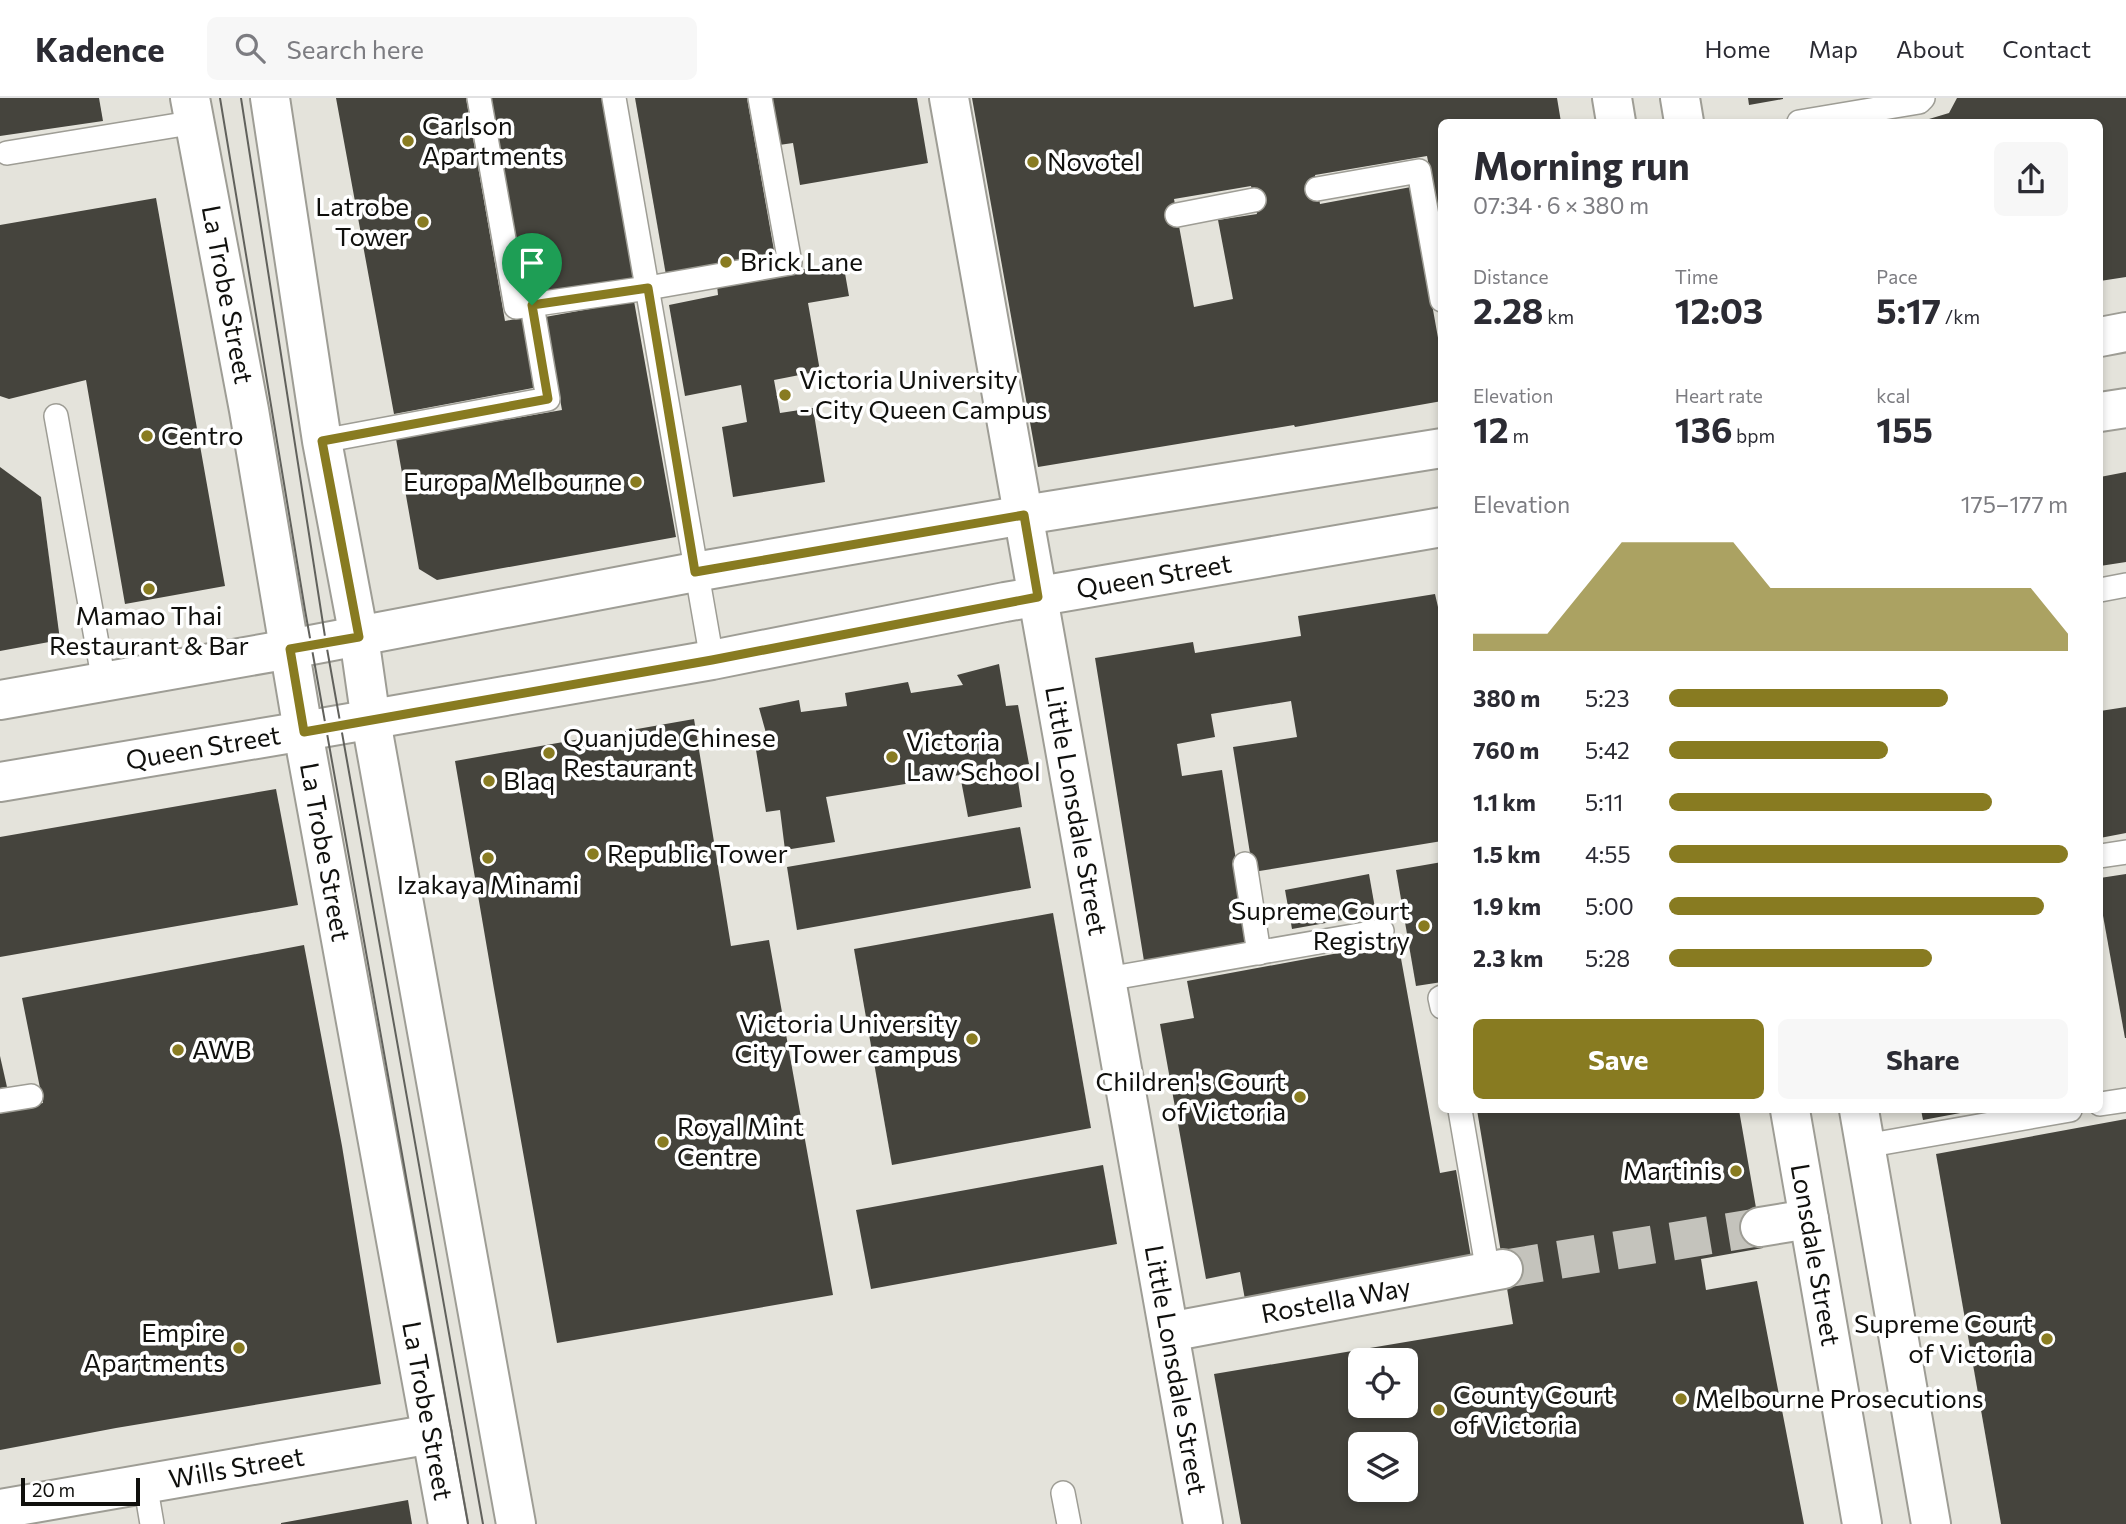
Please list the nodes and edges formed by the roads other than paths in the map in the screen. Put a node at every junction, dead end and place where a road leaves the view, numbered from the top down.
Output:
1 (270, 98) edge
2 (480, 98) edge
3 (614, 98) edge
4 (760, 98) edge
5 (949, 98) edge
6 (1612, 98) edge
7 (1680, 98) edge
8 (1923, 98) edge
9 (193, 110) edge
10 (1616, 119) edge
11 (1684, 119) edge
12 (1818, 119) edge
13 (7, 153) dead end
14 (1317, 189) dead end
15 (1254, 200) dead end
16 (1177, 215) dead end
17 (1438, 278) edge
18 (648, 288) junction
19 (532, 305) junction
20 (2126, 332) edge
21 (2103, 336) edge
22 (2126, 408) edge
23 (2103, 412) edge
24 (56, 416) dead end
25 (322, 441) junction
26 (1438, 449) edge
27 (1024, 515) junction
28 (1438, 528) edge
29 (695, 572) junction
30 (2126, 585) edge
31 (2103, 589) edge
32 (1038, 597) junction
33 (359, 637) junction
34 (290, 649) junction
35 (712, 660) junction
36 (104, 682) junction
37 (0, 700) edge
38 (371, 721) junction
39 (304, 732) junction
40 (0, 782) edge
41 (2126, 852) edge
42 (2103, 856) edge
43 (1245, 864) dead end
44 (1382, 931) dead end
45 (1259, 953) junction
46 (1107, 979) junction
47 (31, 1096) dead end
48 (2126, 1100) edge
49 (0, 1101) edge
50 (2103, 1104) edge
51 (1461, 1113) edge
52 (1791, 1113) edge
53 (2035, 1113) edge
54 (1862, 1128) edge
55 (1809, 1219) junction
56 (1760, 1227) tunnel mouth
57 (1496, 1270) joint
58 (1169, 1332) junction
59 (432, 1434) junction
60 (145, 1483) junction
61 (1063, 1493) dead end
62 (0, 1508) edge
63 (152, 1524) edge
64 (447, 1524) edge
65 (516, 1524) edge
66 (1069, 1524) edge
67 (1203, 1524) edge
68 (1862, 1524) edge
69 (1931, 1524) edge

1 - 25 street
2 - 19 lane
3 - 18 lane
4 - 18 lane
5 - 27 street, Little Lonsdale Street
6 - 10 street
7 - 11 street
8 - 12 lane
9 - 13 lane
9 - 34 street, La Trobe Street
14 - 17 lane
15 - 16 lane
18 - 19 lane
18 - 29 lane
19 - 25 lane
20 - 21 street
22 - 23 street
24 - 36 lane
25 - 33 street
26 - 27 street
27 - 29 street
27 - 32 street, Little Lonsdale Street
28 - 32 street, Queen Street
29 - 33 street
29 - 35 lane
30 - 31 lane
32 - 35 street, Queen Street
32 - 46 street, Little Lonsdale Street
33 - 34 street
33 - 38 street
34 - 36 street
34 - 39 street, La Trobe Street
35 - 38 street, Queen Street
36 - 37 street
38 - 39 street, Queen Street
38 - 65 street
39 - 40 street, Queen Street
39 - 59 street, La Trobe Street
41 - 42 lane
43 - 45 lane
44 - 45 lane
45 - 46 lane
46 - 58 street, Little Lonsdale Street
47 - 49 lane
48 - 50 lane
51 - 57 lane
52 - 55 street, Lonsdale Street
53 - 54 lane
54 - 69 street
55 - 56 street
55 - 68 street, Lonsdale Street
57 - 58 street, Rostella Way
58 - 67 street, Little Lonsdale Street
59 - 60 street, Wills Street
59 - 64 street, La Trobe Street
60 - 62 street, Wills Street
60 - 63 lane
61 - 66 lane

